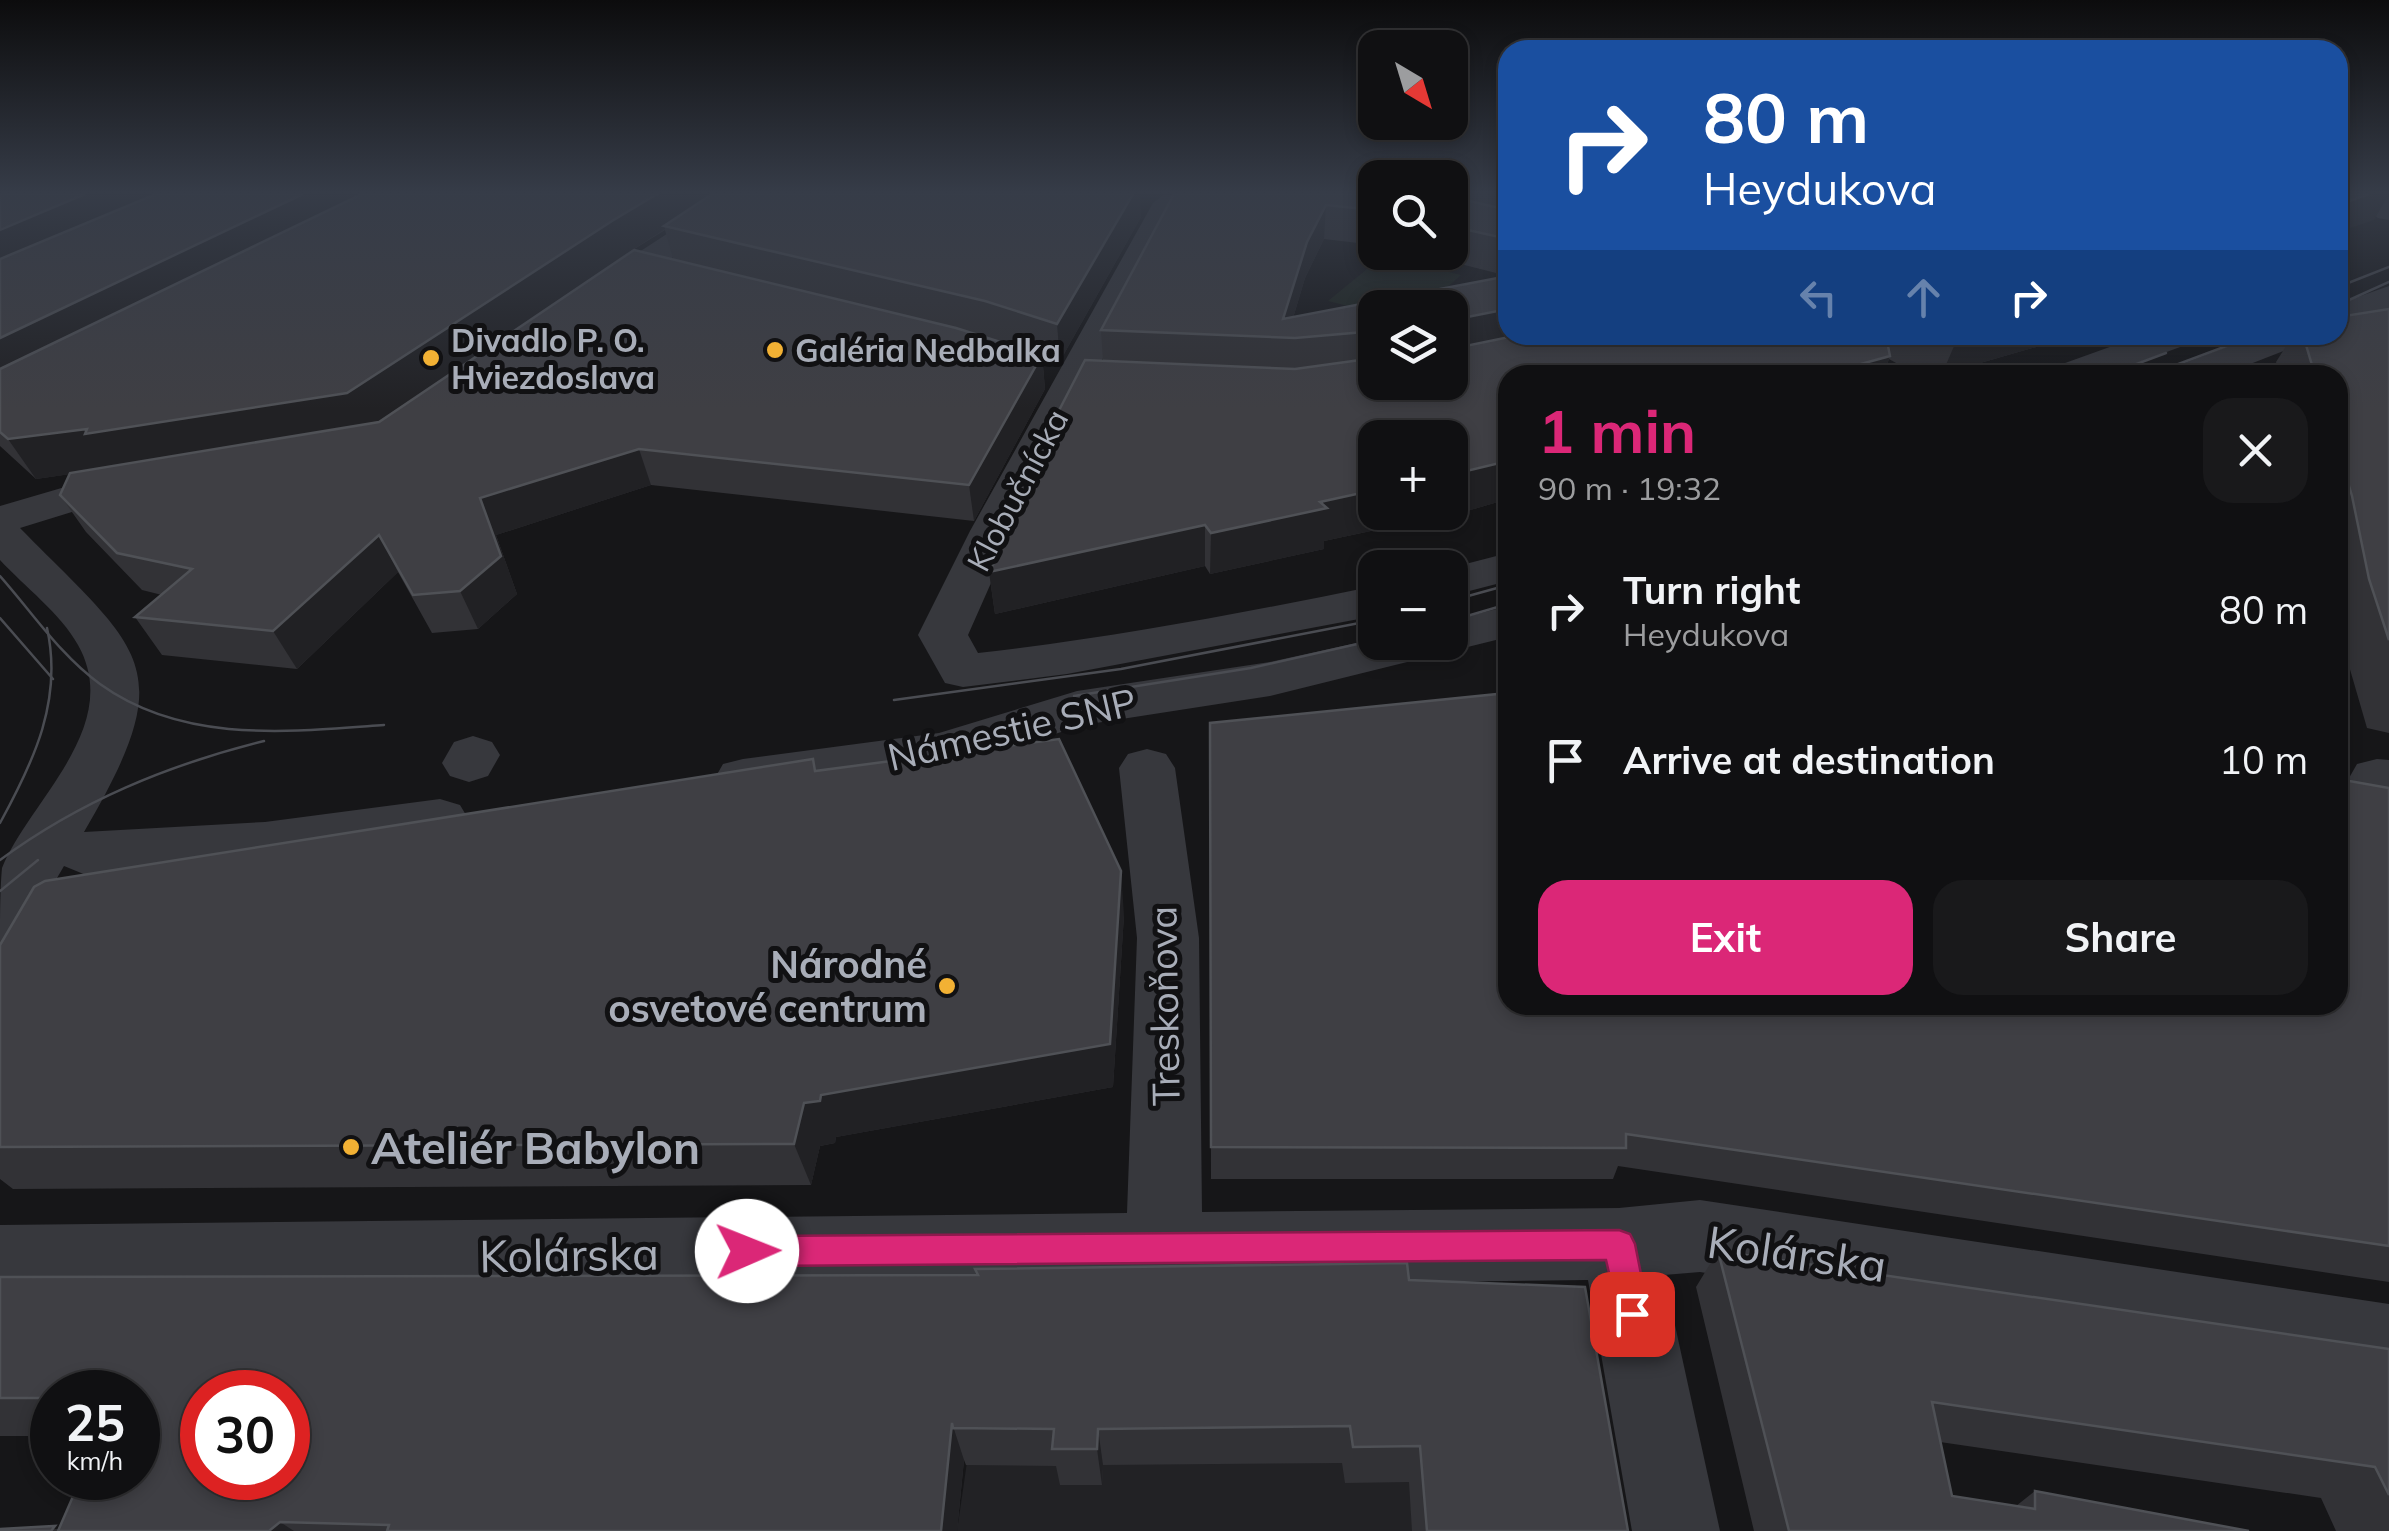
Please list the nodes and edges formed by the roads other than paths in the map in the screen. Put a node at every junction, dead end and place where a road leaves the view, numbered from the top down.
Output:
1 (1146, 265) edge
2 (637, 266) joint
3 (693, 280) edge
4 (2389, 296) edge
5 (2348, 312) edge
6 (558, 322) edge
7 (2150, 345) edge
8 (2266, 345) edge
9 (2096, 365) edge
10 (2214, 365) edge
11 (175, 480) edge
12 (0, 520) edge
13 (0, 533) edge
14 (1498, 570) edge
15 (1468, 577) edge
16 (1358, 605) edge
17 (1498, 623) edge
18 (1468, 632) edge
19 (1211, 636) junction
20 (953, 653) joint
21 (1358, 657) edge
22 (1223, 686) junction
23 (1147, 768) dead end
24 (690, 786) edge
25 (497, 812) edge
26 (76, 834) junction
27 (0, 921) edge
28 (1619, 1244) junction
29 (1164, 1246) junction
30 (0, 1262) edge
31 (2389, 1344) edge
32 (1676, 1531) edge

1 - 20 street, Klobučnícka
2 - 3 street
2 - 6 street
4 - 5 street
7 - 9 street
8 - 10 street
11 - 12 street
13 - 26 street
14 - 15 street
16 - 19 street, Námestie SNP
17 - 18 street
19 - 20 street, Námestie SNP
19 - 22 street
21 - 22 street, Námestie SNP
22 - 24 street, Námestie SNP
23 - 29 street, Treskoňova
25 - 26 street
26 - 27 street
28 - 29 street, Kolárska
28 - 31 street, Kolárska
28 - 32 street
29 - 30 street, Kolárska

